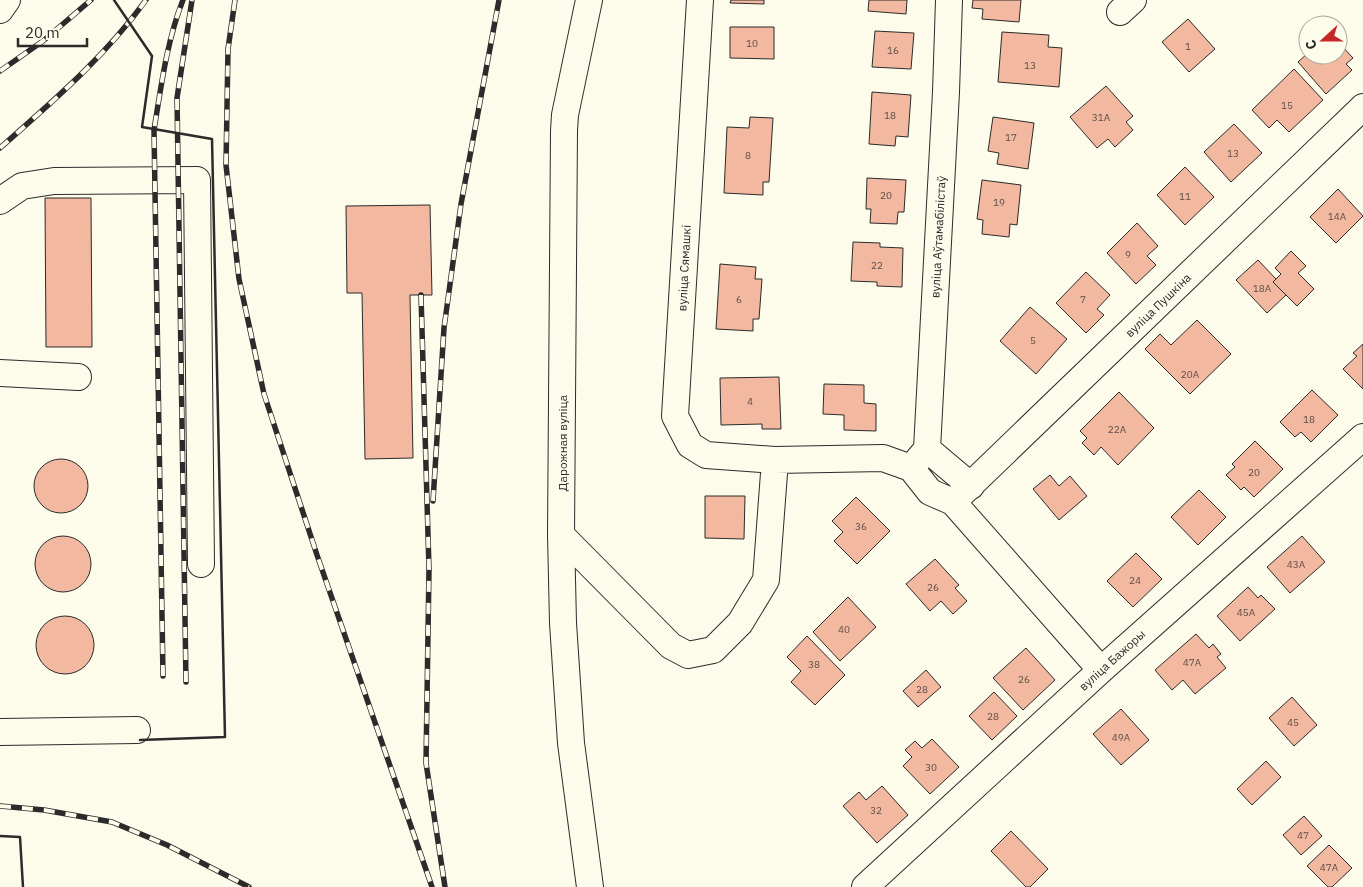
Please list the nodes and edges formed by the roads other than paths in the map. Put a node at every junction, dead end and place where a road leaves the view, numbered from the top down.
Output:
1 (8, 0) edge
2 (589, 0) edge
3 (700, 0) edge
4 (949, 0) edge
5 (0, 10) edge
6 (1363, 107) edge
7 (0, 201) edge
8 (0, 373) edge
9 (78, 377) dead end
10 (1363, 437) edge
11 (919, 459) junction
12 (775, 460) junction
13 (962, 494) junction
14 (561, 536) junction
15 (201, 564) dead end
16 (1100, 670) junction
17 (137, 730) dead end
18 (0, 732) edge
19 (590, 887) edge
20 (865, 887) edge

1 - 5 street
2 - 14 street, Дарожная вуліца
3 - 12 street, вуліца Сямашкі
4 - 11 street, вуліца Аўтамабілістаў
6 - 13 street, вуліца Пушкіна
7 - 15 street
8 - 9 street
10 - 16 street, вуліца Бажоры
11 - 12 street, вуліца Сямашкі
11 - 13 street
12 - 14 street
13 - 16 street
14 - 19 street, Дарожная вуліца
16 - 20 street, вуліца Бажоры
17 - 18 street

